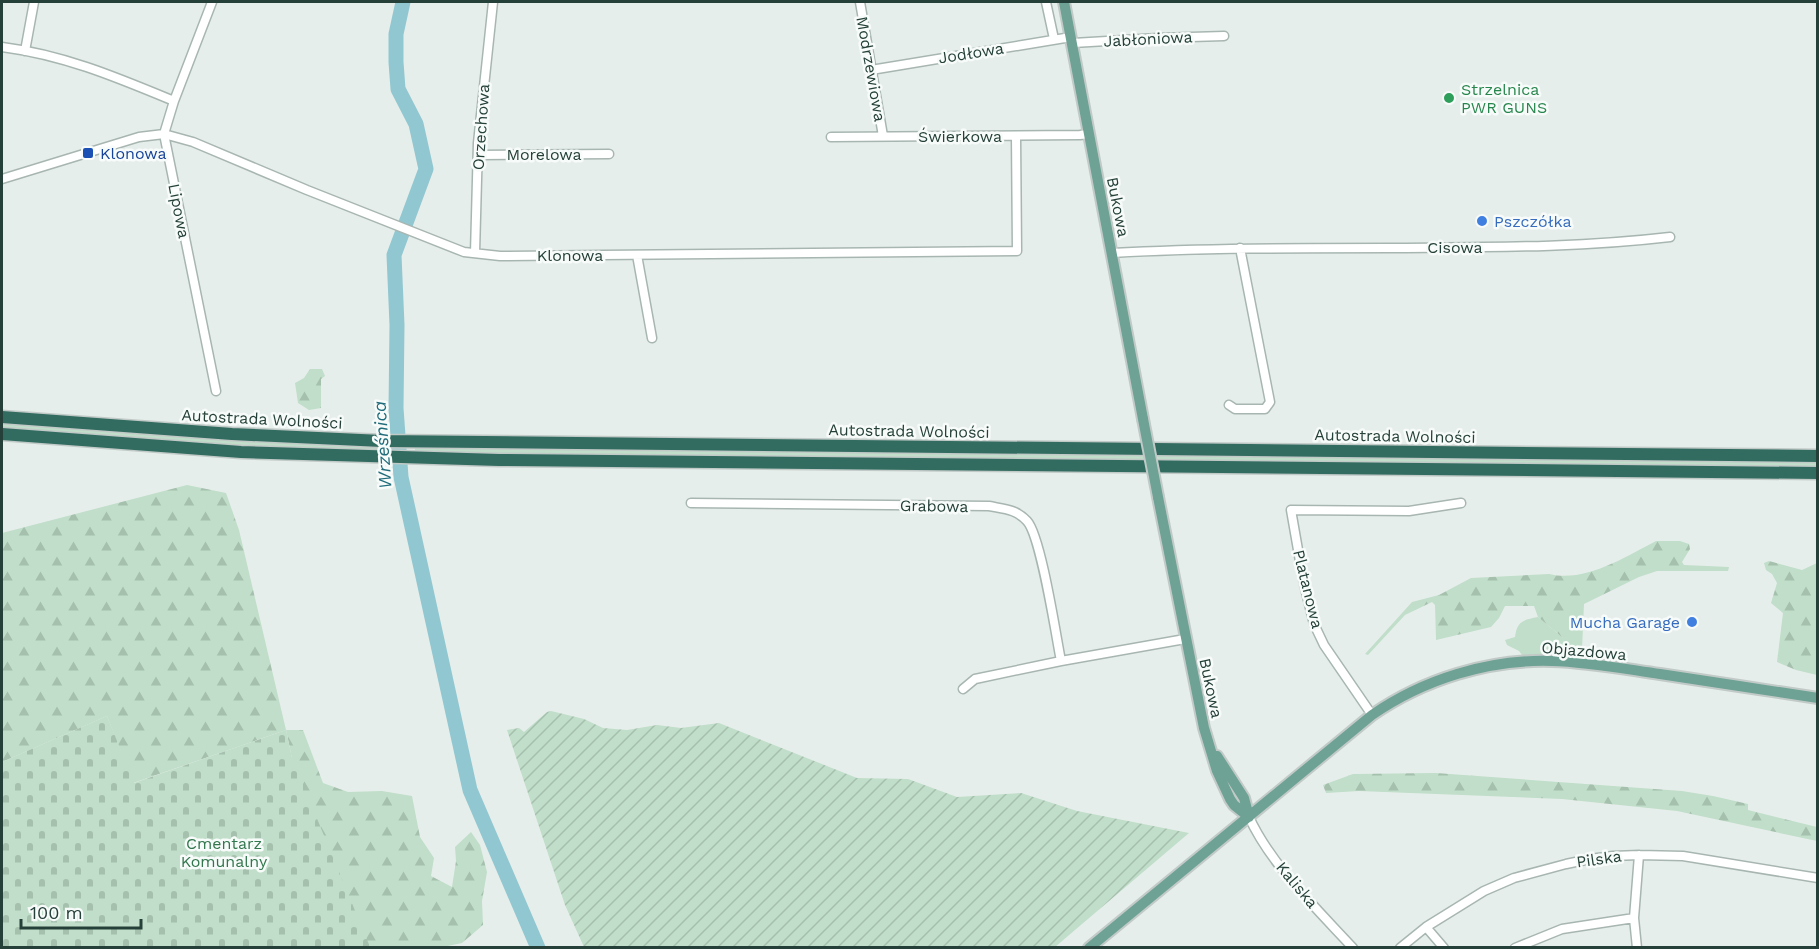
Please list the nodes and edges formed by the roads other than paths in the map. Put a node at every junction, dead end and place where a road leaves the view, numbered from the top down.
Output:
1 (34, 2) edge
2 (212, 2) edge
3 (493, 2) edge
4 (860, 2) edge
5 (1046, 2) edge
6 (1064, 2) edge
7 (1224, 36) dead end
8 (1054, 39) junction
9 (1072, 40) junction
10 (2, 47) edge
11 (25, 51) junction
12 (872, 70) junction
13 (174, 101) junction
14 (164, 134) junction
15 (1089, 134) junction
16 (1016, 135) junction
17 (831, 136) dead end
18 (883, 136) junction
19 (609, 154) dead end
20 (478, 155) junction
21 (2, 179) edge
22 (1670, 237) dead end
23 (1240, 248) junction
24 (475, 253) junction
25 (1112, 253) junction
26 (637, 255) junction
27 (652, 338) dead end
28 (216, 391) dead end
29 (1229, 405) dead end
30 (2, 417) edge
31 (2, 434) edge
32 (1818, 456) edge
33 (1818, 473) edge
34 (1461, 503) dead end
35 (691, 504) dead end
36 (1185, 639) junction
37 (1061, 661) junction
38 (963, 688) dead end
39 (1818, 698) edge
40 (1372, 716) junction
41 (1249, 817) junction
42 (1639, 855) junction
43 (1818, 878) edge
44 (1634, 918) junction
45 (1426, 927) junction
46 (1089, 948) edge
47 (1353, 948) edge
48 (1400, 948) edge
49 (1444, 948) edge
50 (1515, 948) edge
51 (1637, 948) edge

1 - 11 street
2 - 13 street, Lipowa
3 - 20 street, Orzechowa
4 - 12 street, Modrzewiowa
5 - 8 street
6 - 9 main road, Bukowa
7 - 9 street, Jabłoniowa
8 - 9 street, Jodłowa
8 - 12 street, Jodłowa
9 - 15 main road, Bukowa
10 - 11 street
11 - 13 street
12 - 18 street, Modrzewiowa
13 - 14 street, Lipowa
14 - 21 street, Klonowa
14 - 24 street, Klonowa
14 - 28 street, Lipowa
15 - 16 street, Świerkowa
15 - 25 main road, Bukowa
16 - 18 street, Świerkowa
16 - 26 street, Klonowa
17 - 18 street, Świerkowa
19 - 20 street, Morelowa
20 - 24 street, Orzechowa
22 - 23 street, Cisowa
23 - 25 street, Cisowa
23 - 29 street
24 - 26 street, Klonowa
25 - 36 main road, Bukowa, bridge
26 - 27 street
30 - 32 highway, Autostrada Wolności
31 - 33 highway, Autostrada Wolności
34 - 40 street, Platanowa
35 - 37 street, Grabowa
36 - 37 street
36 - 41 main road, Bukowa
37 - 38 street
39 - 40 main road, Objazdowa
40 - 41 main road, Objazdowa
41 - 46 main road, Objazdowa
41 - 47 street, Kaliska
42 - 43 street, Pilska
42 - 44 street
42 - 45 street, Pilska
44 - 50 street
44 - 51 street
45 - 48 street, Pilska
45 - 49 street

